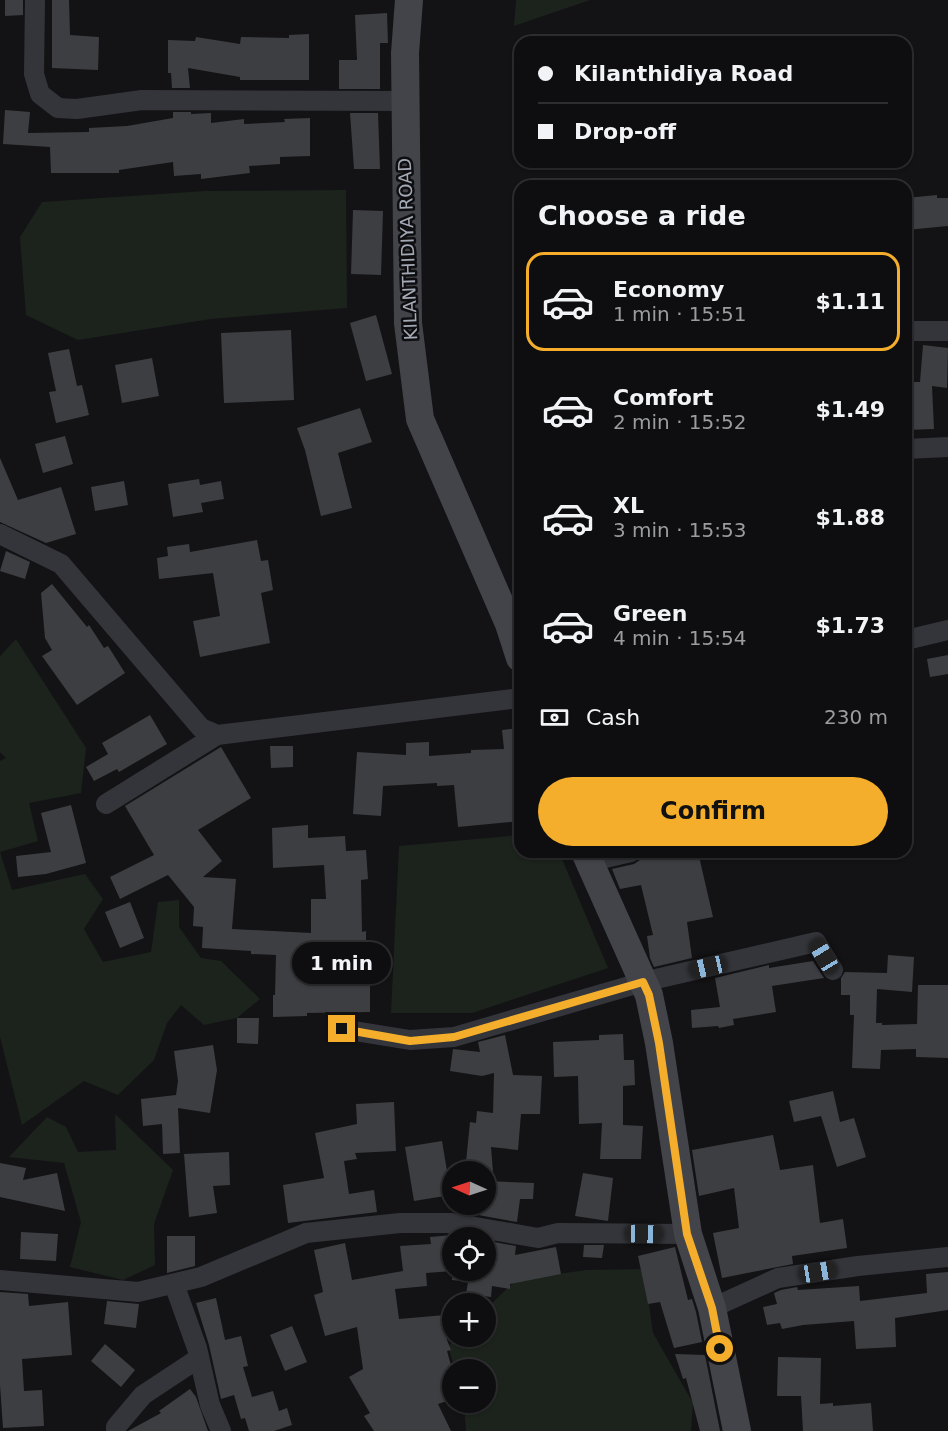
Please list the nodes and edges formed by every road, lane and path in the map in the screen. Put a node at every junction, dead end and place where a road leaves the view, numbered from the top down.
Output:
1 (35, 0) edge
2 (409, 0) edge
3 (406, 101) junction
4 (912, 331) edge
5 (948, 331) edge
6 (948, 447) edge
7 (912, 449) edge
8 (0, 534) edge
9 (514, 622) edge
10 (948, 630) edge
11 (912, 639) edge
12 (514, 699) edge
13 (217, 735) junction
14 (106, 804) dead end
15 (586, 858) edge
16 (833, 970) dead end
17 (643, 982) junction
18 (342, 1029) dead end
19 (687, 1234) junction
20 (948, 1257) edge
21 (0, 1280) edge
22 (174, 1284) junction
23 (712, 1308) junction
24 (199, 1358) junction
25 (116, 1431) edge
26 (221, 1431) edge
27 (737, 1431) edge

1 - 3 street
2 - 3 street, KILANTHIDIYA ROAD
3 - 9 street, KILANTHIDIYA ROAD
4 - 5 street
6 - 7 street
8 - 13 street
10 - 11 street
12 - 13 street
13 - 14 street
15 - 17 street
16 - 17 street
17 - 18 street
17 - 19 street
19 - 22 street
19 - 23 street
20 - 23 street
21 - 22 street
22 - 24 street
23 - 27 street
24 - 25 street
24 - 26 street

